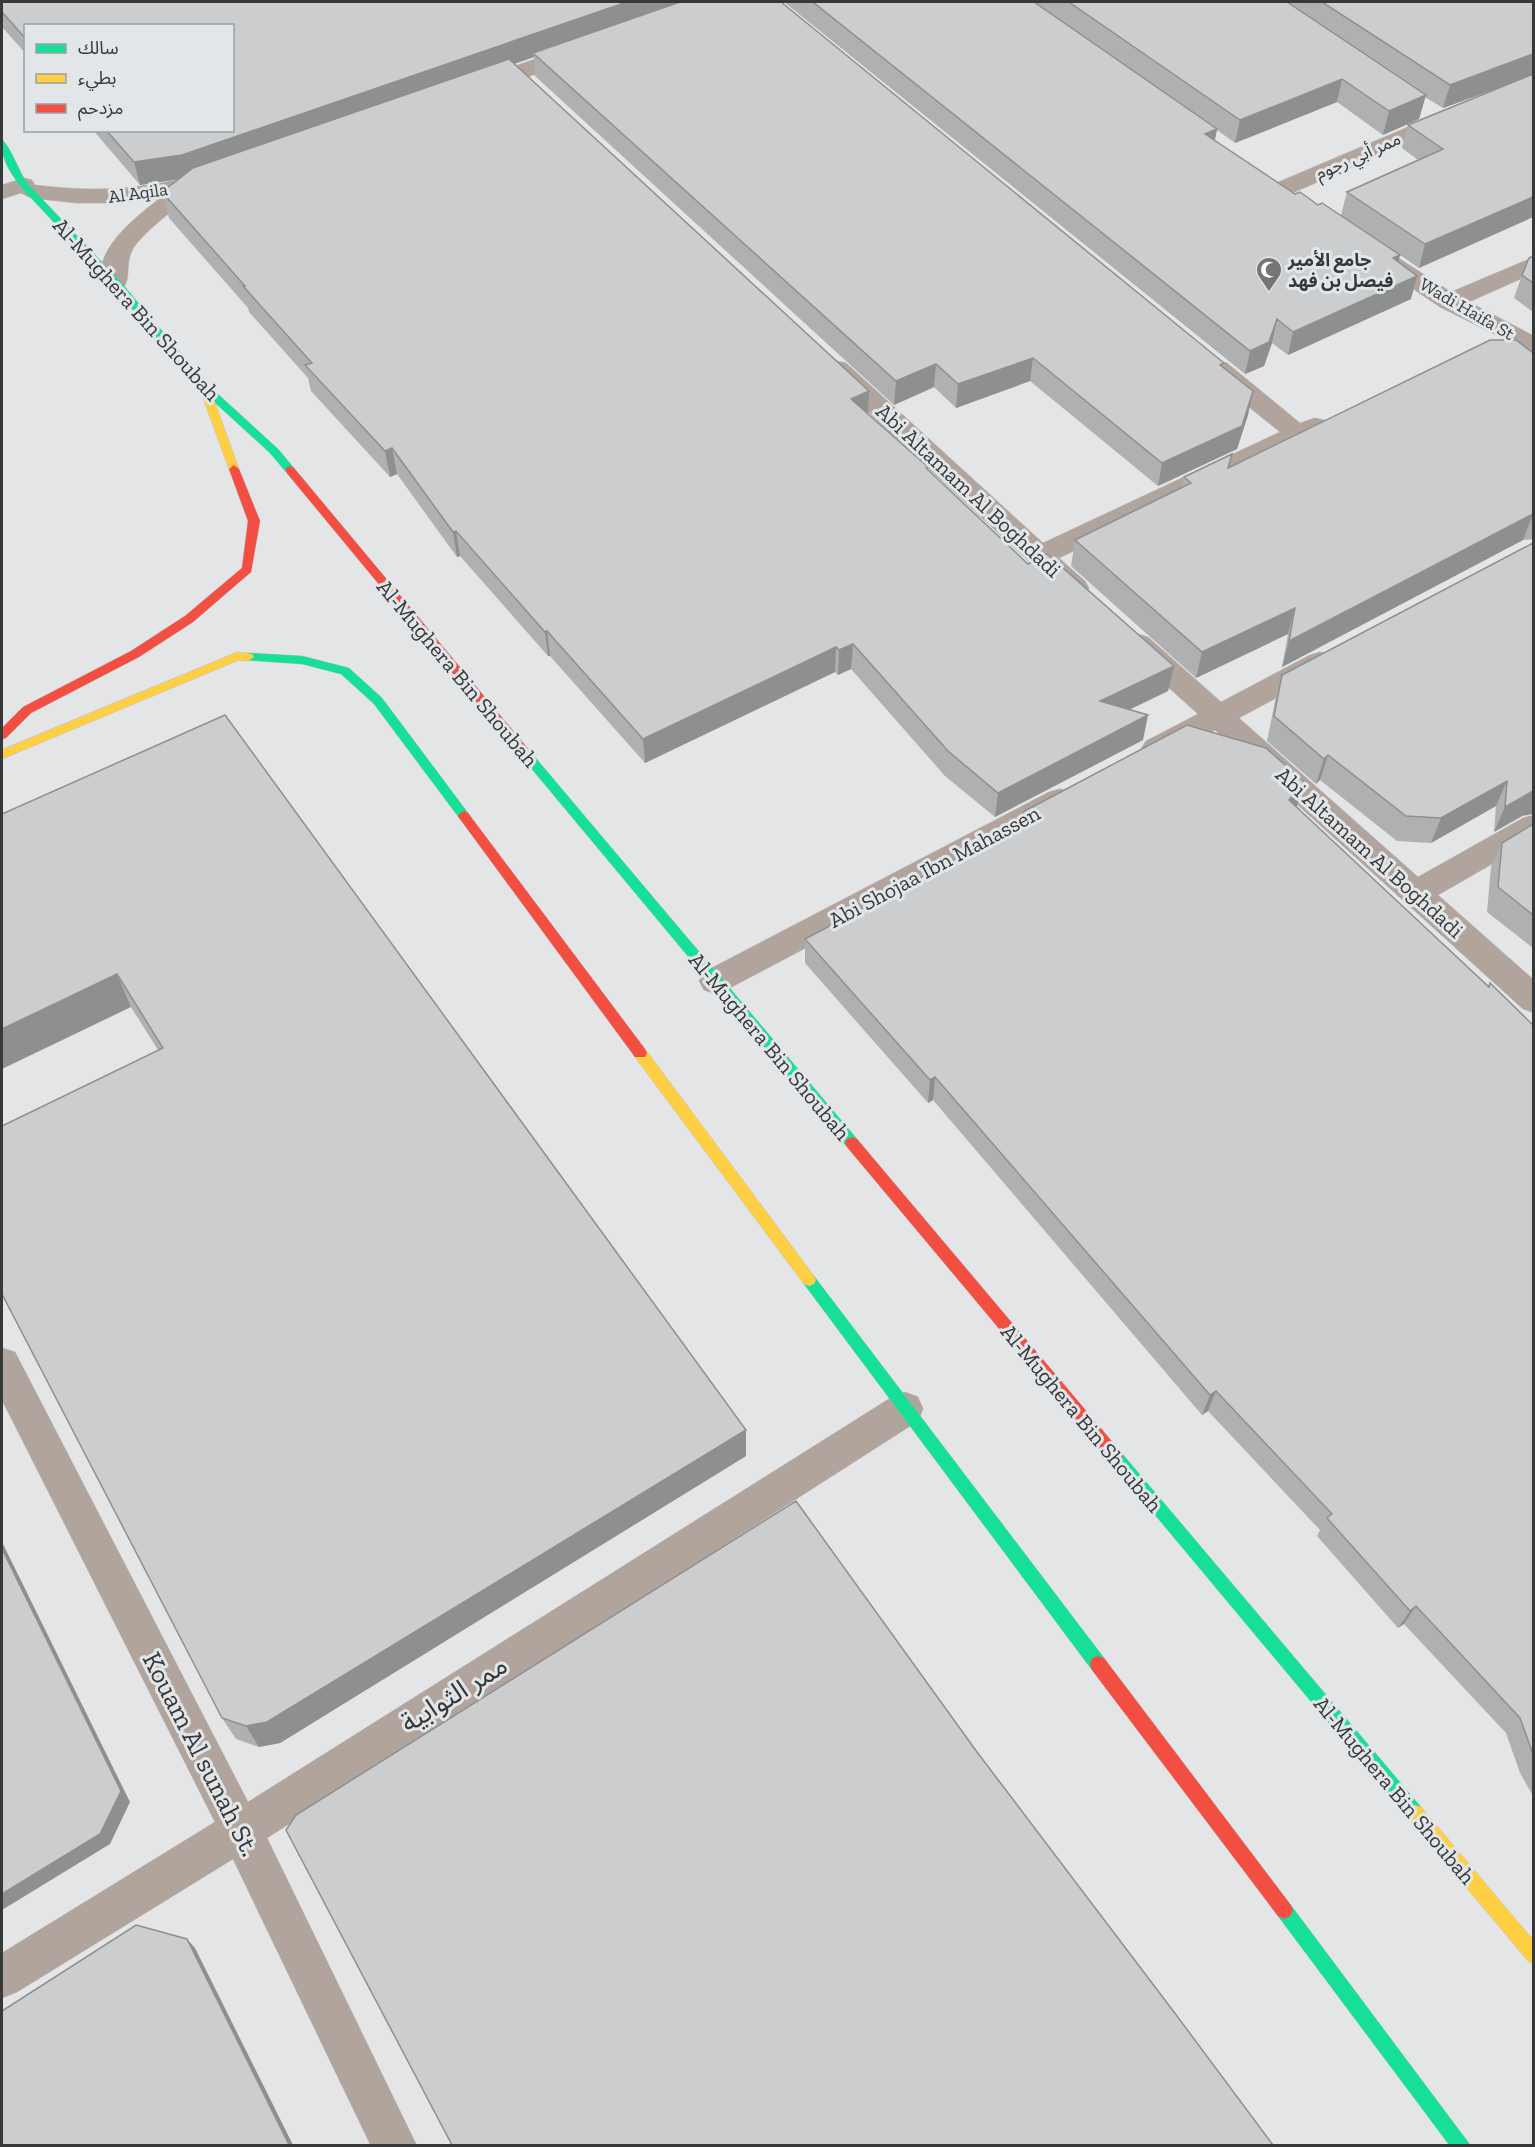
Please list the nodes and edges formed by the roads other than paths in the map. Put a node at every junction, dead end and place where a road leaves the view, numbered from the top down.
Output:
1 (595, 45) edge
2 (460, 93) edge
3 (1422, 106) edge
4 (2, 143) edge
5 (2, 162) edge
6 (225, 174) edge
7 (1263, 176) edge
8 (23, 182) junction
9 (192, 186) junction
10 (1282, 189) junction
11 (2, 192) edge
12 (1301, 203) edge
13 (1360, 243) edge
14 (1533, 264) edge
15 (115, 282) junction
16 (1449, 302) junction
17 (1511, 333) junction
18 (1479, 348) edge
19 (1533, 348) edge
20 (821, 355) edge
21 (1205, 358) edge
22 (203, 386) junction
23 (1341, 414) edge
24 (1298, 434) junction
25 (1039, 556) junction
26 (1091, 602) edge
27 (1116, 624) edge
28 (1345, 649) edge
29 (1219, 716) junction
30 (2, 735) edge
31 (2, 755) edge
32 (1135, 760) edge
33 (1082, 788) edge
34 (1533, 826) edge
35 (1416, 893) junction
36 (715, 981) junction
37 (1533, 1000) edge
38 (2, 1364) edge
39 (905, 1409) junction
40 (241, 1830) junction
41 (1533, 1955) edge
42 (2, 1977) edge
43 (395, 2145) edge
44 (1462, 2145) edge

1 - 2 street
3 - 10 street, ممر أبي رجوم
4 - 8 street, Al-Mughera Bin Shoubah
5 - 8 street
6 - 9 street, Al Aqila
7 - 10 street
8 - 9 street, Al Aqila
8 - 11 street
8 - 15 street, Al-Mughera Bin Shoubah
9 - 15 street
10 - 12 street
13 - 16 street, Wadi Haifa St
14 - 16 street
15 - 22 street, Al-Mughera Bin Shoubah
16 - 17 street, Wadi Haifa St
17 - 18 street
17 - 19 street, Wadi Haifa St
20 - 25 street, Abi Altamam Al Boghdadi
21 - 24 street
22 - 30 street
22 - 36 street, Al-Mughera Bin Shoubah
23 - 24 street
24 - 25 street
25 - 26 street, Abi Altamam Al Boghdadi
27 - 29 street, Abi Altamam Al Boghdadi
28 - 29 street
29 - 32 street
29 - 35 street, Abi Altamam Al Boghdadi
31 - 39 street
33 - 36 street, Abi Shojaa Ibn Mahassen
34 - 35 street
35 - 37 street, Abi Altamam Al Boghdadi
36 - 41 street, Al-Mughera Bin Shoubah
38 - 40 street, Kouam Al sunah St.
39 - 40 street, ممر الثوابية
39 - 44 street
40 - 42 street, ممر الثوابية
40 - 43 street, Kouam Al sunah St.

